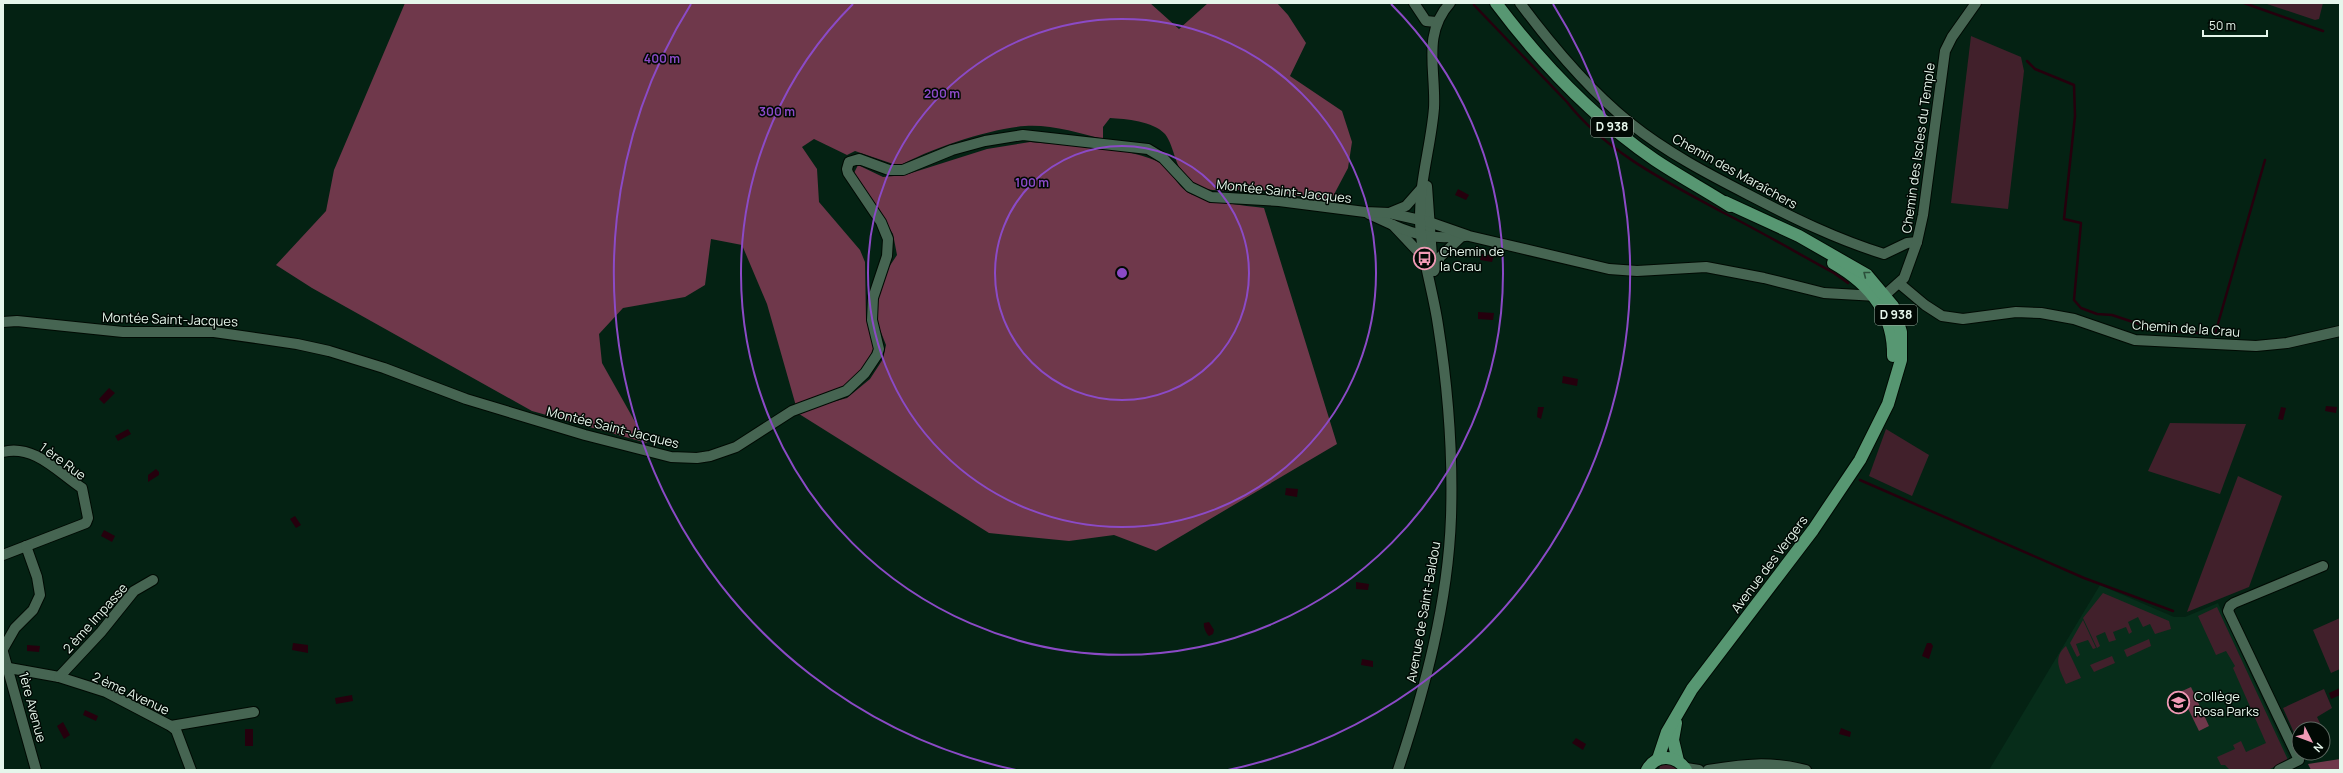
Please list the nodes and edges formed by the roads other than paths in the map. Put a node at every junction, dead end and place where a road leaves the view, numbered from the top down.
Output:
1 (1414, 3) edge
2 (1450, 3) edge
3 (1496, 3) edge
4 (1520, 3) edge
5 (1976, 3) edge
6 (1436, 22) junction
7 (1425, 167) junction
8 (1421, 189) junction
9 (1724, 202) junction
10 (1365, 212) junction
11 (1389, 213) junction
12 (1424, 221) junction
13 (1394, 225) junction
14 (1465, 236) junction
15 (1426, 237) junction
16 (1917, 242) junction
17 (1424, 258) junction
18 (1433, 272) junction
19 (1900, 284) junction
20 (1432, 287) junction
21 (1879, 295) junction
22 (3, 322) edge
23 (2340, 331) edge
24 (1872, 436) junction
25 (3, 452) edge
26 (26, 546) junction
27 (3, 555) edge
28 (2323, 566) dead end
29 (152, 580) dead end
30 (3, 650) edge
31 (9, 668) junction
32 (59, 677) junction
33 (1683, 705) junction
34 (254, 712) dead end
35 (171, 726) junction
36 (1658, 759) junction
37 (1683, 766) edge
38 (36, 770) edge
39 (191, 770) edge
40 (1398, 770) edge
41 (1647, 770) edge
42 (1699, 770) edge
43 (1708, 770) edge
44 (1806, 770) edge
45 (2279, 770) edge

1 - 6 street
2 - 6 street, Avenue de Saint-Baldou
3 - 9 main road, D 938
4 - 16 street, Chemin des Maraîchers
5 - 16 street, Chemin des Iscles du Temple
6 - 7 street, Avenue de Saint-Baldou
7 - 8 street, Avenue de Saint-Baldou
7 - 12 street, Avenue de Saint-Baldou
8 - 11 street
8 - 12 street, Avenue de Saint-Baldou
9 - 21 main road, D 938
21 -> 9 main road, D 938
10 - 11 street
10 - 13 street
10 - 22 street, Montée Saint-Jacques
11 - 12 street
12 - 14 street
12 - 15 street, Avenue de Saint-Baldou
13 - 15 street
13 - 17 street
14 - 15 street
14 - 18 street
14 - 21 street
15 - 17 street, Avenue de Saint-Baldou
15 - 18 street, Avenue de Saint-Baldou
16 - 19 street, Chemin des Iscles du Temple
17 - 20 street, Avenue de Saint-Baldou
18 - 20 street, Avenue de Saint-Baldou
19 - 21 street, Chemin des Iscles du Temple
19 - 23 street, Chemin de la Crau
20 - 40 street, Avenue de Saint-Baldou
21 - 24 main road, D 938
21 - 24 main road, D 938
24 - 33 main road, Avenue des Vergers / D 938
25 - 26 street, 1 ère Rue
26 - 27 street, 1 ère Rue
26 - 30 street
28 - 45 street
29 - 32 street, 2 ème Impasse
30 - 31 street, 1ère Avenue
31 - 32 street, 2 ème Avenue
31 - 38 street, 1ère Avenue
32 - 35 street, 2 ème Avenue
33 - 36 main road, Avenue des Vergers / D 938
33 - 37 main road, Avenue des Vergers / D 938
34 - 35 street
35 - 39 street, 2 ème Avenue
36 - 37 main road
36 - 41 main road, D 938
37 - 42 street
43 - 44 street

